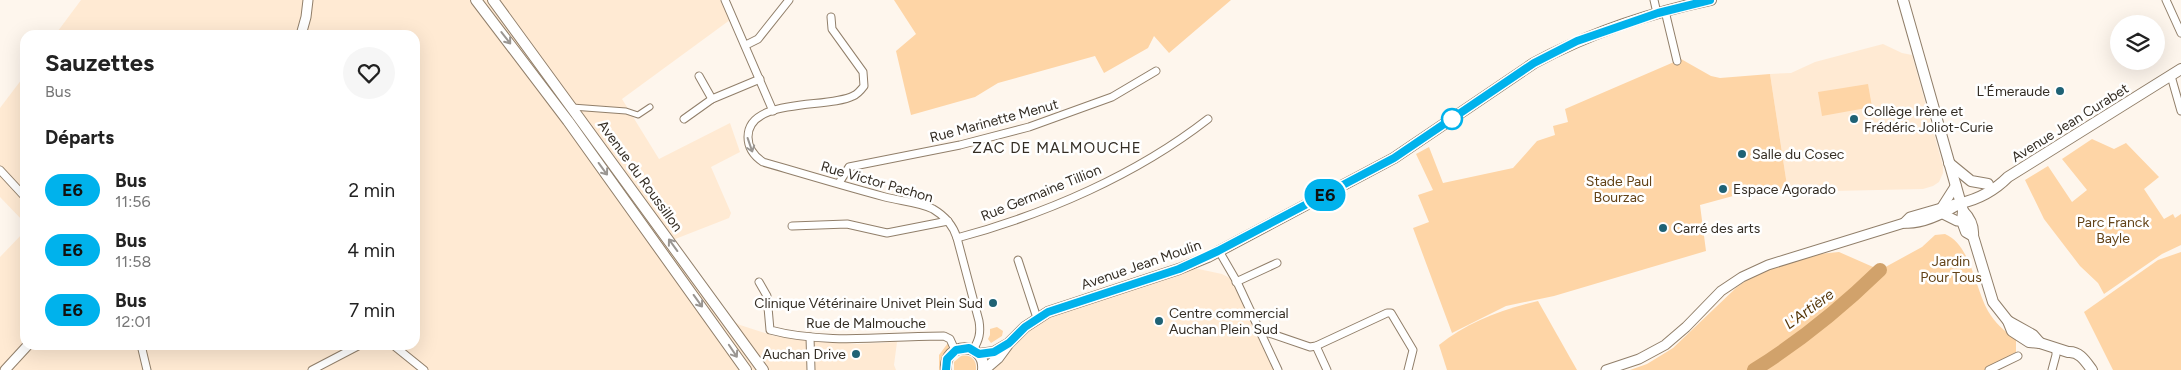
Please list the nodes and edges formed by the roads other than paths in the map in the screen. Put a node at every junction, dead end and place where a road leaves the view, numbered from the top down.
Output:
1 (308, 0) edge
2 (476, 0) edge
3 (493, 0) edge
4 (725, 0) edge
5 (789, 0) edge
6 (1654, 0) edge
7 (1711, 0) edge
8 (1903, 0) edge
9 (2166, 0) edge
10 (1661, 12) junction
11 (831, 17) dead end
12 (302, 30) edge
13 (2181, 33) edge
14 (746, 45) junction
15 (1676, 61) dead end
16 (2181, 69) edge
17 (1156, 70) dead end
18 (699, 76) dead end
19 (2171, 76) junction
20 (760, 78) junction
21 (712, 99) junction
22 (572, 107) junction
23 (650, 107) dead end
24 (773, 111) junction
25 (2181, 111) edge
26 (684, 118) dead end
27 (1208, 119) dead end
28 (1949, 163) junction
29 (0, 170) edge
30 (2008, 177) junction
31 (839, 183) junction
32 (1988, 184) junction
33 (1956, 185) junction
34 (20, 192) edge
35 (1943, 210) junction
36 (1962, 212) junction
37 (948, 221) junction
38 (792, 226) dead end
39 (957, 238) junction
40 (1218, 251) junction
41 (1018, 260) dead end
42 (1277, 263) dead end
43 (759, 282) dead end
44 (1236, 282) junction
45 (1037, 318) junction
46 (1261, 334) junction
47 (810, 337) junction
48 (1009, 343) junction
49 (1316, 346) junction
50 (2056, 348) junction
51 (23, 350) edge
52 (142, 350) edge
53 (350, 350) edge
54 (399, 350) edge
55 (956, 350) junction
56 (976, 352) junction
57 (2018, 356) dead end
58 (2091, 369) edge
59 (5, 370) edge
60 (147, 370) edge
61 (312, 370) edge
62 (424, 370) edge
63 (746, 370) edge
64 (763, 370) edge
65 (811, 370) edge
66 (946, 370) edge
67 (984, 370) edge
68 (1278, 370) edge
69 (1326, 370) edge
70 (1408, 370) edge
71 (1606, 370) edge
72 (1988, 370) edge
73 (2052, 370) edge

1 - 12 street
2 -> 63 main road, Avenue du Roussillon
3 - 22 main road, Avenue du Roussillon
4 - 14 street
5 - 14 street
6 - 10 street
7 - 10 main road, Avenue Jean Moulin
8 - 28 main road
9 - 13 street
10 - 15 street
10 - 40 main road, Avenue Jean Moulin
11 - 24 street
14 - 20 street
16 - 19 main road, Avenue Jean Curabet
17 - 31 street, Rue Marinette Menut
18 - 21 street
19 - 25 street
19 - 30 main road, Avenue Jean Curabet
20 - 21 street
20 - 24 street
21 - 26 street
22 - 23 street
64 -> 22 main road, Avenue du Roussillon
24 -> 31 street, Rue Victor Pachon
27 - 39 street, Rue Germaine Tillion
28 - 32 main road
28 - 33 main road
29 - 34 street
30 - 32 main road, Avenue Jean Curabet
30 - 36 main road, Avenue Jean Curabet
31 - 37 street, Rue Victor Pachon
32 - 36 main road, Avenue Jean Curabet
33 - 35 street
33 - 36 main road
35 - 36 street
35 - 36 street
35 - 71 street
36 - 50 main road
37 - 38 street
37 - 39 street, Rue Victor Pachon
39 - 56 street, Rue Victor Pachon
40 - 44 street
40 - 45 main road, Avenue Jean Moulin
41 - 45 street
42 - 44 street
43 - 47 street, Rue de Malmouche
44 - 46 street
45 - 48 main road, Avenue Jean Moulin
46 - 49 street
46 - 68 street
47 - 55 street, Rue de Malmouche
47 - 65 street
48 - 56 main road, Avenue Jean Moulin
48 - 67 main road, Avenue Jean Moulin
49 - 69 street
49 - 70 street
50 - 58 main road
50 - 73 street
51 - 59 street
52 - 60 street
53 - 61 street
54 - 62 street
55 - 56 main road, Avenue Jean Moulin
55 - 66 main road
56 - 67 main road
57 - 72 street

